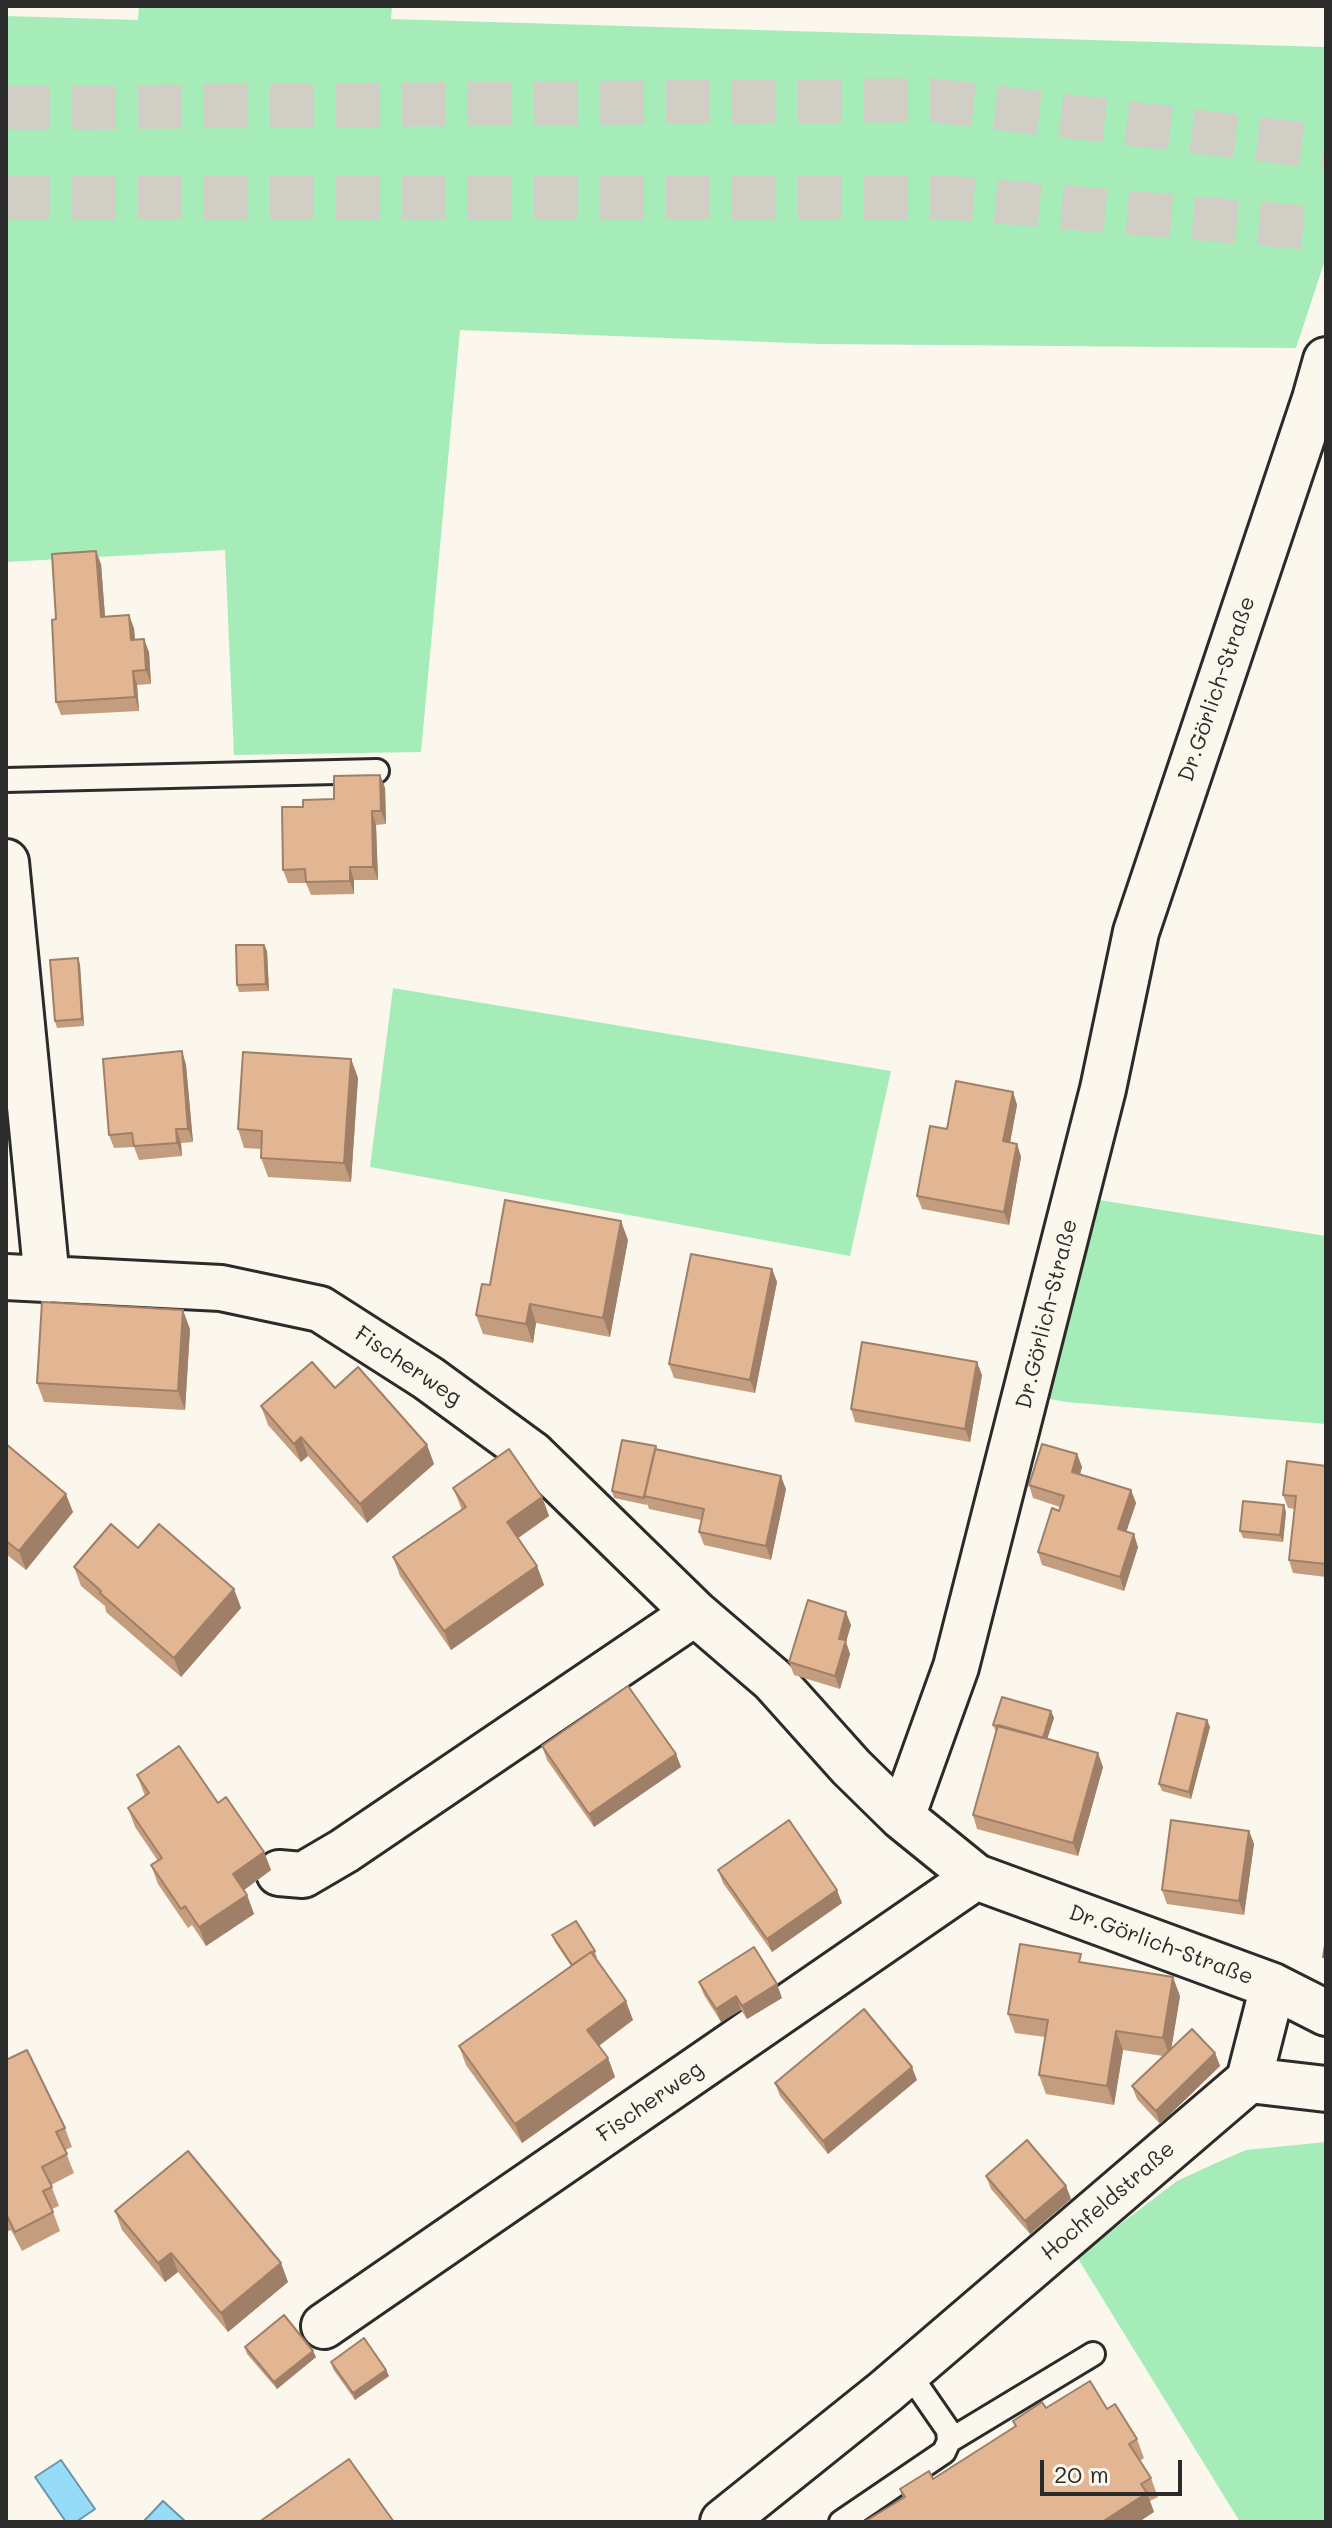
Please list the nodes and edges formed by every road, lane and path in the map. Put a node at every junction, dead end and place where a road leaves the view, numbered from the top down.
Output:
1 (1326, 360) edge
2 (377, 771) dead end
3 (6, 780) edge
4 (6, 862) edge
5 (26, 1279) edge
6 (695, 1613) junction
7 (902, 1817) junction
8 (279, 1873) dead end
9 (976, 1877) junction
10 (1273, 1986) junction
11 (1326, 2013) edge
12 (1249, 2080) junction
13 (1326, 2089) edge
14 (324, 2326) dead end
15 (1093, 2354) dead end
16 (908, 2372) junction
17 (949, 2441) junction
18 (723, 2522) edge
19 (841, 2522) edge

1 - 7 street, Dr.Görlich-Straße
2 - 3 lane
4 - 5 street, Fischerweg
5 - 6 street, Fischerweg
6 - 7 street, Fischerweg
6 - 8 street
7 - 9 street, Dr.Görlich-Straße
9 - 10 street, Dr.Görlich-Straße
9 - 14 street, Fischerweg
10 - 11 street, Dr.Görlich-Straße
10 - 12 street
12 - 13 street
12 - 16 street, Hochfeldstraße
15 - 17 lane
16 - 17 lane
16 - 18 street, Hochfeldstraße
17 - 19 lane

